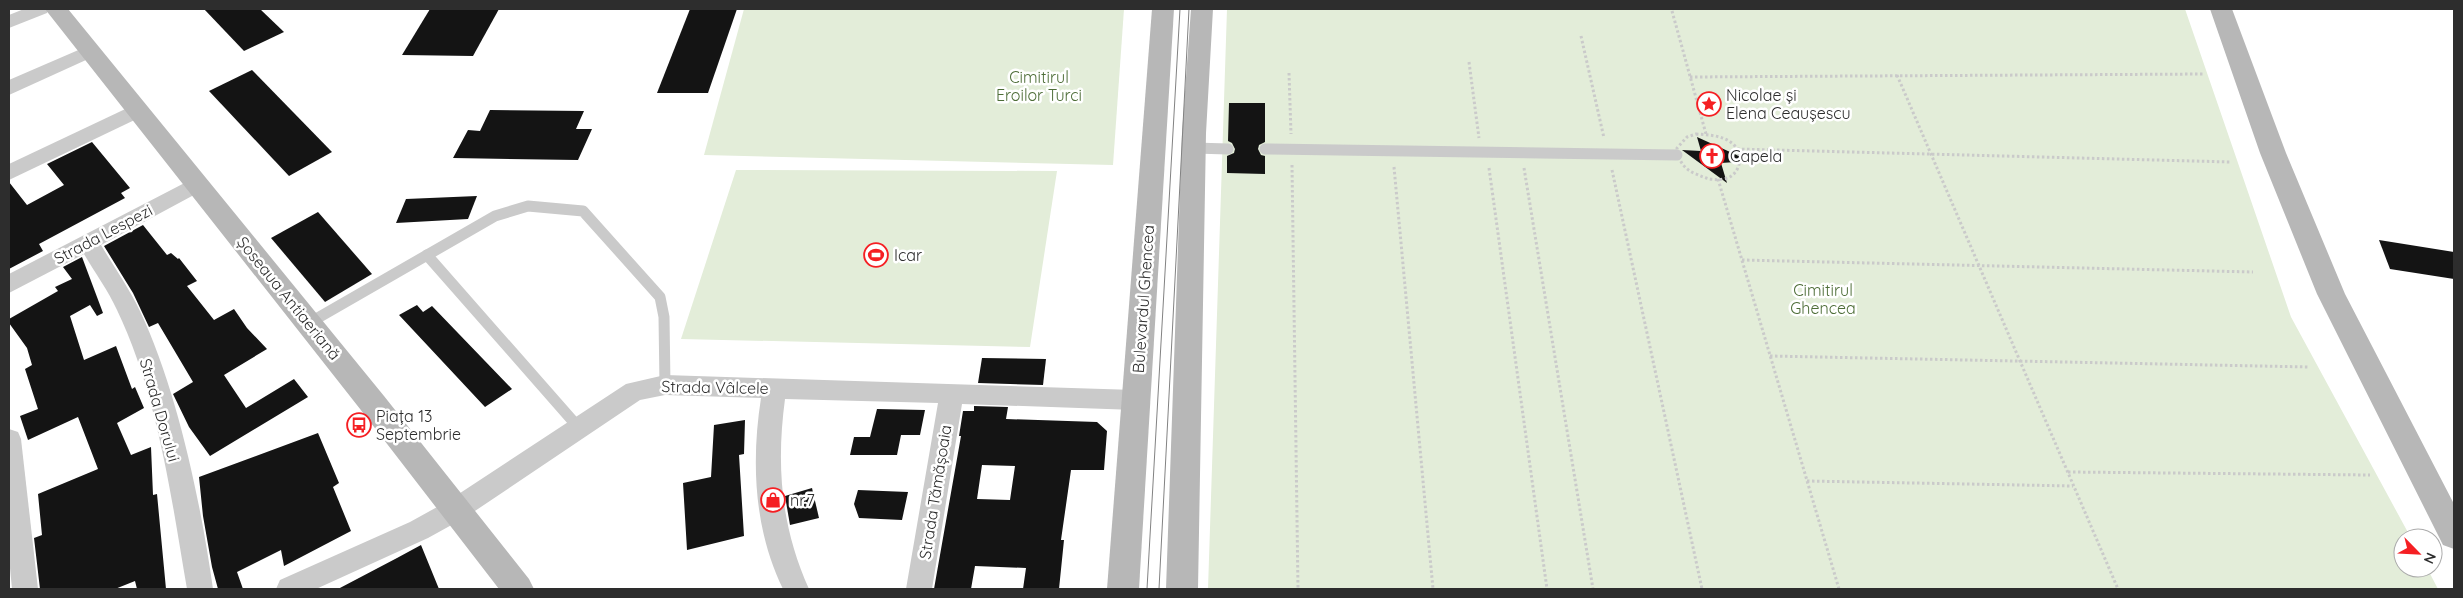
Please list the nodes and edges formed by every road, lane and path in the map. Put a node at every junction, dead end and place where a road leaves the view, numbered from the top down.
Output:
1 (40, 9) edge
2 (56, 9) edge
3 (1163, 9) edge
4 (1202, 9) edge
5 (2221, 9) edge
6 (1672, 10) dead end
7 (9, 22) edge
8 (1581, 36) dead end
9 (90, 51) junction
10 (1469, 62) dead end
11 (1289, 73) dead end
12 (2204, 74) dead end
13 (1897, 75) junction
14 (1690, 76) junction
15 (9, 88) edge
16 (138, 110) junction
17 (1706, 134) junction
18 (1154, 148) junction
19 (1194, 148) junction
20 (1228, 149) dead end
21 (1265, 149) dead end
22 (1738, 149) junction
23 (1291, 150) junction
24 (1393, 151) junction
25 (1484, 152) junction
26 (1521, 153) junction
27 (1608, 154) junction
28 (1931, 154) junction
29 (1677, 155) junction
30 (2231, 162) dead end
31 (9, 173) edge
32 (1718, 179) junction
33 (198, 184) junction
34 (88, 241) junction
35 (427, 255) junction
36 (1742, 260) junction
37 (1979, 266) junction
38 (2253, 272) dead end
39 (9, 284) edge
40 (309, 323) junction
41 (1770, 356) junction
42 (2020, 361) junction
43 (2309, 367) dead end
44 (665, 385) junction
45 (774, 389) junction
46 (952, 394) junction
47 (1135, 400) junction
48 (579, 428) junction
49 (9, 439) edge
50 (2068, 472) junction
51 (2370, 475) dead end
52 (1807, 481) junction
53 (2073, 486) junction
54 (457, 509) junction
55 (2454, 535) edge
56 (318, 583) edge
57 (25, 589) edge
58 (200, 589) edge
59 (289, 589) edge
60 (518, 589) edge
61 (796, 589) edge
62 (919, 589) edge
63 (1123, 589) edge
64 (1182, 589) edge
65 (1298, 589) edge
66 (1433, 589) edge
67 (1547, 589) edge
68 (1593, 589) edge
69 (1702, 589) edge
70 (1839, 589) edge
71 (2118, 589) edge

1 - 7 street
2 - 9 main road, Șoseaua Antiaeriană
3 - 18 main road, Bulevardul Ghencea
4 - 19 main road
5 - 55 main road
6 - 14 path
8 - 27 path
9 - 15 street
9 - 16 main road, Șoseaua Antiaeriană
10 - 25 path
11 - 23 path
12 - 13 path
13 - 14 path
13 - 28 path
14 - 17 path
16 - 31 street
16 - 33 main road, Șoseaua Antiaeriană
17 - 22 path
17 - 29 path
18 - 19 main road
18 - 47 main road, Bulevardul Ghencea
19 - 20 lane
19 - 64 main road
21 - 23 lane
22 - 28 path
22 - 32 path
23 - 24 lane
23 - 65 path
24 - 25 lane
24 - 66 path
25 - 26 lane
25 - 67 path
26 - 27 lane
26 - 68 path
27 - 29 lane
27 - 69 path
28 - 30 path
28 - 37 path
29 - 32 path
32 - 36 path
33 - 34 street, Strada Lespezi
33 - 40 main road, Șoseaua Antiaeriană
34 - 39 street, Strada Lespezi
34 - 58 street, Strada Dorului
35 - 40 lane
35 - 44 lane
35 - 48 lane
36 - 37 path
36 - 41 path
37 - 38 path
37 - 42 path
40 - 54 main road, Șoseaua Antiaeriană
41 - 42 path
41 - 52 path
42 - 43 path
42 - 50 path
44 - 45 street, Strada Vâlcele
44 - 48 street, Strada Vâlcele
45 - 46 street, Strada Vâlcele
45 - 61 street
46 - 47 street, Strada Vâlcele
46 - 62 street, Strada Tămășoaia
47 - 63 main road, Bulevardul Ghencea
48 - 54 street, Strada Vâlcele
49 - 57 street
50 - 51 path
50 - 53 path
52 - 53 path
52 - 70 path
53 - 71 path
54 - 56 street, Strada Vâlcele
54 - 60 main road, Șoseaua Antiaeriană
56 - 59 street, Strada Vâlcele

